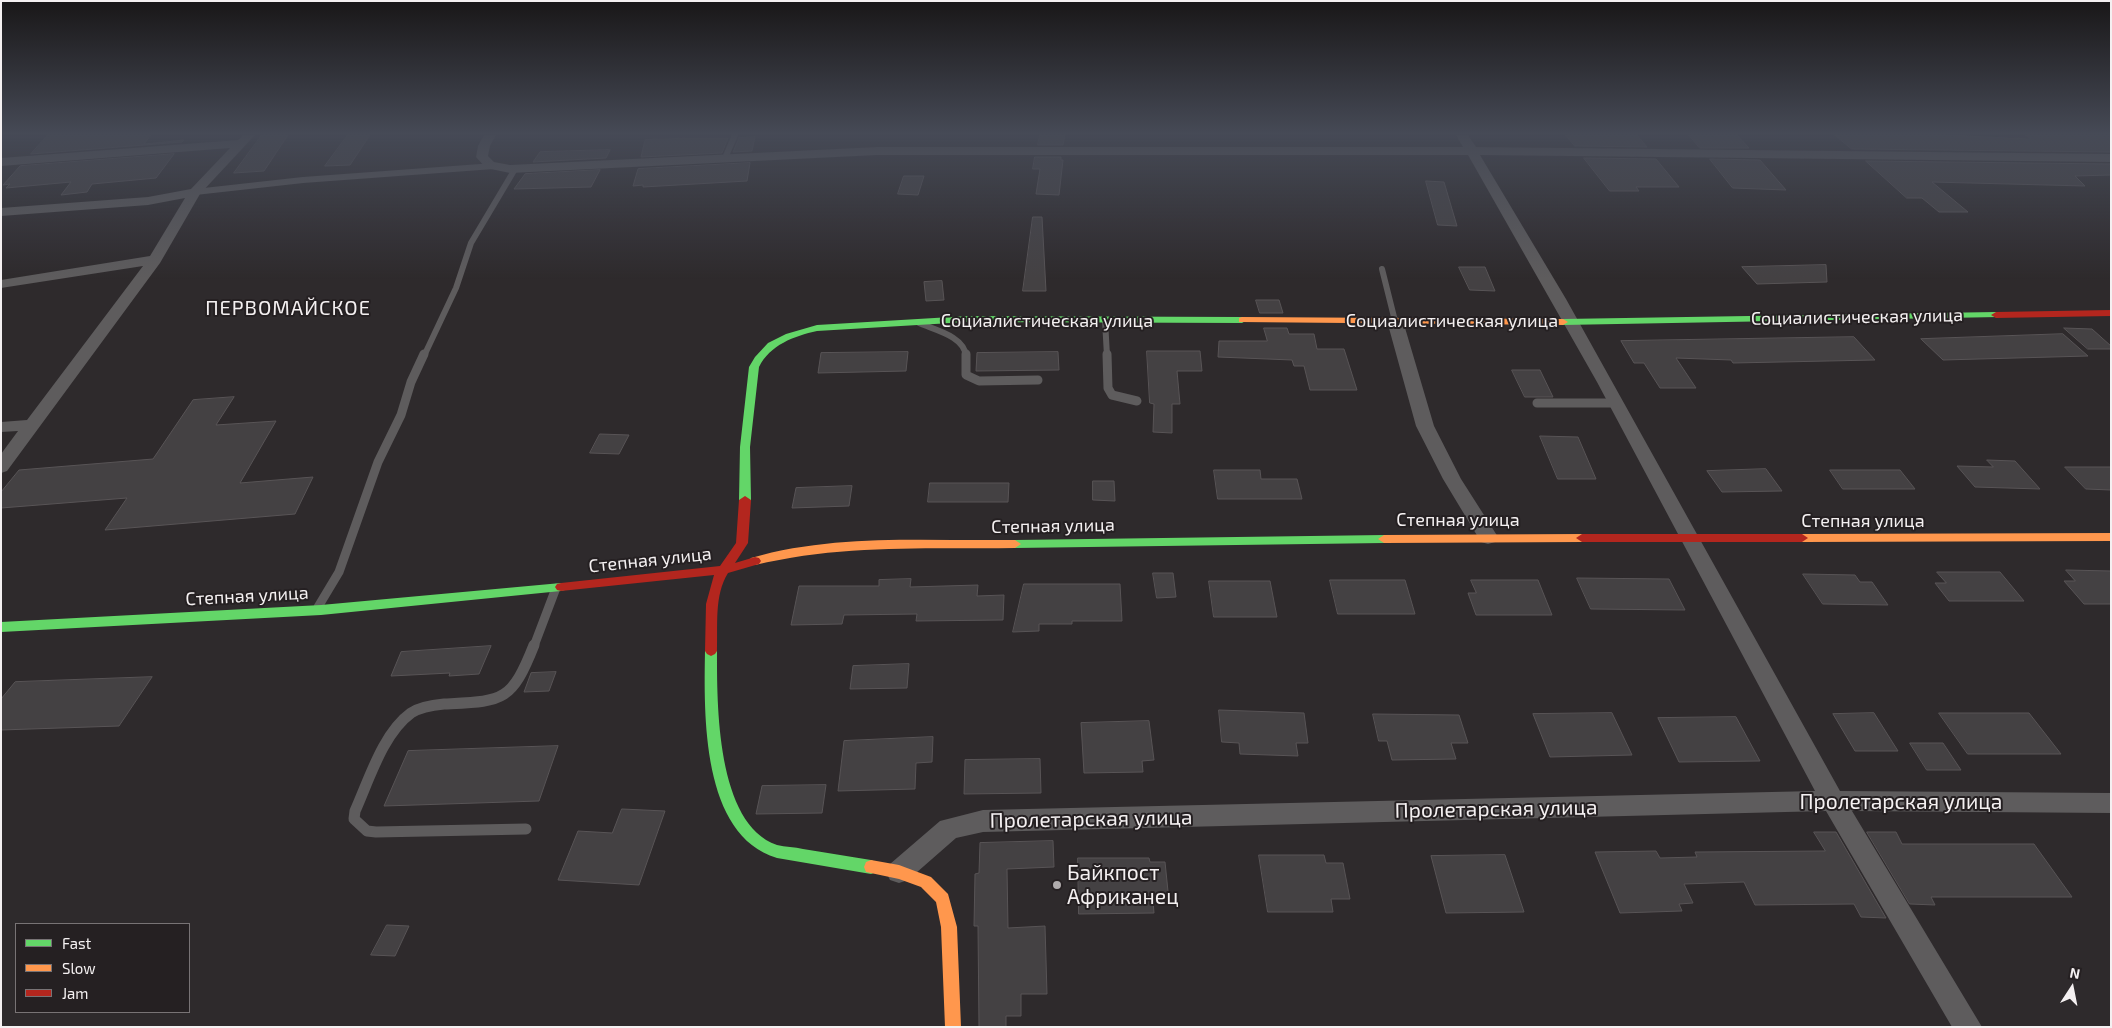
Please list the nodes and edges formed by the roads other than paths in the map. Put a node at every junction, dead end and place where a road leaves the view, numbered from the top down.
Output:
1 (203, 183) edge
2 (276, 183) edge
3 (508, 183) edge
4 (1491, 183) edge
5 (195, 192) junction
6 (1, 212) edge
7 (155, 260) junction
8 (1382, 269) dead end
9 (1, 284) edge
10 (2111, 313) edge
11 (1105, 320) junction
12 (1395, 321) junction
13 (917, 322) junction
14 (1573, 322) junction
15 (1038, 380) dead end
16 (1137, 402) dead end
17 (1537, 402) dead end
18 (1615, 403) junction
19 (34, 425) junction
20 (1, 427) edge
21 (1, 467) edge
22 (1488, 537) junction
23 (2111, 537) edge
24 (1691, 539) junction
25 (724, 570) junction
26 (556, 587) junction
27 (316, 610) junction
28 (1, 627) edge
29 (1833, 801) junction
30 (2111, 803) edge
31 (526, 830) dead end
32 (899, 872) junction
33 (954, 1027) edge
34 (1968, 1027) edge

1 - 5 street
2 - 5 lane
3 - 27 lane
4 - 14 street
5 - 6 street
5 - 7 street
7 - 9 street
7 - 19 street
8 - 12 lane
10 - 14 street, Социалистическая улица
11 - 12 street, Социалистическая улица
11 - 13 street, Социалистическая улица
11 - 16 lane
12 - 14 street, Социалистическая улица
12 - 22 street
13 - 15 lane
13 - 25 street, Социалистическая улица
14 - 18 street
17 - 18 lane
18 - 24 street
19 - 20 street
19 - 21 street
22 - 24 street, Степная улица
22 - 25 street, Степная улица
23 - 24 street, Степная улица
24 - 29 street
25 - 26 street, Степная улица
25 - 32 street, Социалистическая улица
26 - 27 street, Степная улица
26 - 31 lane
27 - 28 street, Степная улица
29 - 30 street, Пролетарская улица
29 - 32 street, Пролетарская улица
29 - 34 street
32 - 33 street, Социалистическая улица

